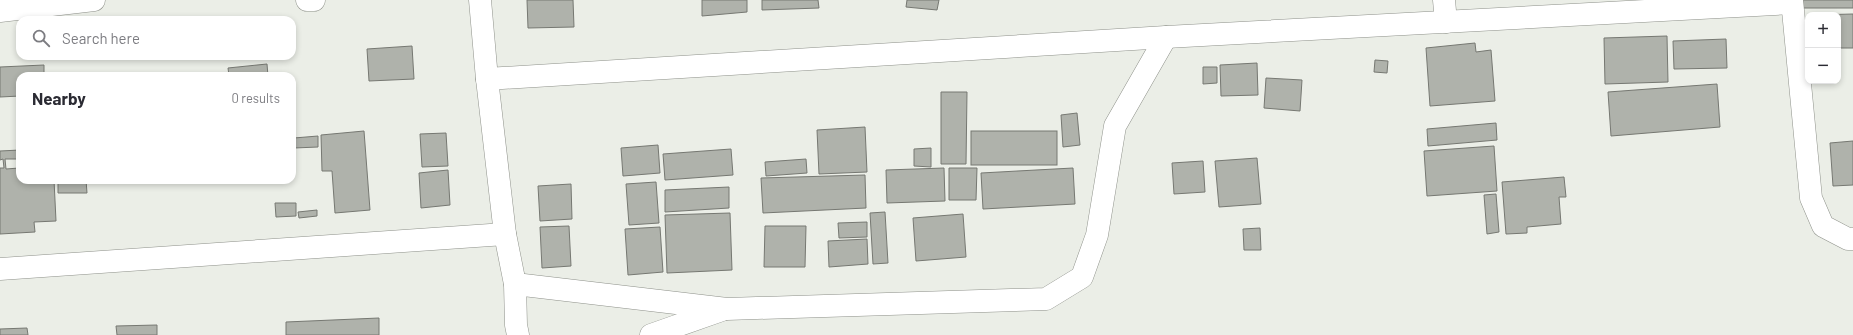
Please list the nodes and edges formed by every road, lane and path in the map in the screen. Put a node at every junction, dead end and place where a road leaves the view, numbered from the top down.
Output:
1 (94, 0) edge
2 (307, 0) edge
3 (314, 0) edge
4 (480, 0) edge
5 (1444, 0) edge
6 (1792, 2) edge
7 (0, 11) edge
8 (1446, 22) junction
9 (1166, 37) junction
10 (487, 79) junction
11 (505, 234) junction
12 (1853, 239) edge
13 (0, 269) edge
14 (515, 284) junction
15 (727, 309) junction
16 (518, 335) edge
17 (651, 335) edge

1 - 7 street
2 - 3 street
4 - 10 street
5 - 8 street
6 - 8 street
6 - 12 street
8 - 9 street
9 - 10 street
9 - 15 street
10 - 11 street
11 - 13 street
11 - 14 street
14 - 15 street
14 - 16 street
15 - 17 street

